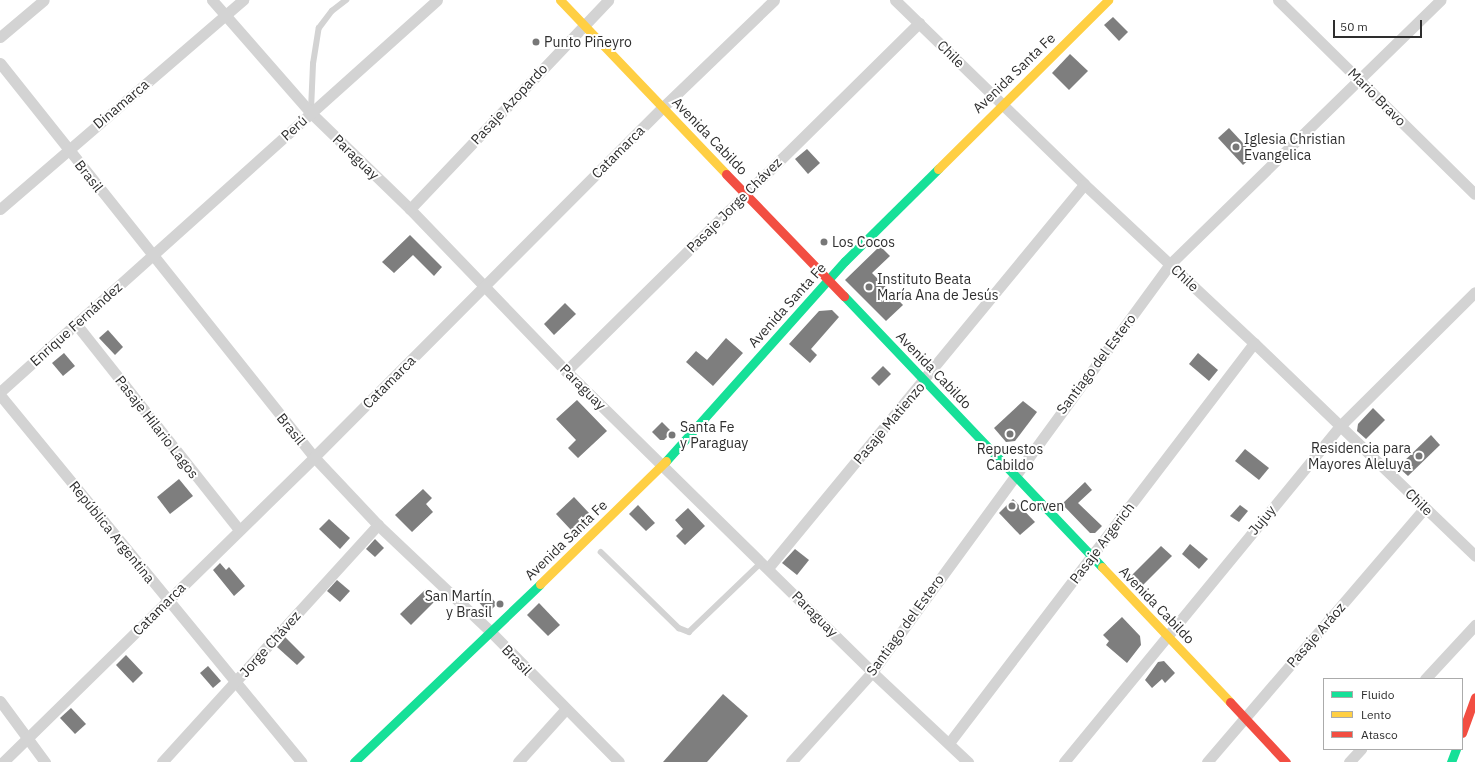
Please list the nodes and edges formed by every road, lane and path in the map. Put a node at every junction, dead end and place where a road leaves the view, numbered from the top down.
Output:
1 (44, 0) edge
2 (212, 0) edge
3 (243, 0) edge
4 (346, 0) edge
5 (436, 0) edge
6 (560, 0) edge
7 (608, 0) edge
8 (774, 0) edge
9 (895, 0) edge
10 (1108, 0) edge
11 (1278, 0) edge
12 (1441, 0) edge
13 (225, 16) junction
14 (919, 23) junction
15 (583, 25) junction
16 (0, 37) edge
17 (0, 63) edge
18 (1359, 79) junction
19 (1001, 104) junction
20 (663, 107) junction
21 (311, 113) junction
22 (68, 149) junction
23 (1084, 184) junction
24 (746, 194) junction
25 (1475, 194) edge
26 (0, 209) edge
27 (410, 209) junction
28 (151, 255) junction
29 (1170, 264) junction
30 (828, 280) junction
31 (484, 287) junction
32 (1475, 292) edge
33 (76, 324) junction
34 (1254, 343) junction
35 (566, 371) junction
36 (924, 380) junction
37 (0, 394) edge
38 (1340, 426) junction
39 (314, 457) junction
40 (662, 466) junction
41 (1014, 474) junction
42 (1425, 508) junction
43 (378, 525) junction
44 (239, 530) junction
45 (601, 552) dead end
46 (1475, 556) edge
47 (1091, 557) junction
48 (765, 565) junction
49 (168, 600) junction
50 (1475, 625) edge
51 (490, 632) junction
52 (1166, 635) junction
53 (872, 672) junction
54 (1426, 678) edge
55 (235, 683) junction
56 (1475, 697) edge
57 (0, 701) edge
58 (565, 710) junction
59 (1244, 718) junction
60 (1463, 730) edge
61 (27, 739) junction
62 (949, 743) junction
63 (1360, 750) edge
64 (1456, 750) edge
65 (4, 762) edge
66 (45, 762) edge
67 (162, 762) edge
68 (300, 762) edge
69 (354, 762) edge
70 (518, 762) edge
71 (618, 762) edge
72 (791, 762) edge
73 (968, 762) edge
74 (1064, 762) edge
75 (1207, 762) edge
76 (1286, 762) edge
77 (1349, 762) edge
78 (1451, 762) edge

1 - 16 street
2 - 13 street, Paraguay
3 - 13 street, Dinamarca
4 - 21 lane
5 - 21 street, Perú
6 - 15 street, Avenida Cabildo
7 - 15 street, Pasaje Azopardo
8 - 20 street, Catamarca
9 - 14 street, Chile
10 - 19 street, Avenida Santa Fe
11 - 18 street, Mario Bravo
12 - 18 street, Santiago del Estero
13 - 21 street, Paraguay
13 - 22 street, Dinamarca
14 - 19 street, Chile
14 - 24 street, Pasaje Jorge Chávez
15 - 20 street, Avenida Cabildo
15 - 27 street, Pasaje Azopardo
17 - 22 street, Brasil
18 - 25 street, Mario Bravo
18 - 29 street, Santiago del Estero
19 - 23 street, Chile
19 - 30 street, Avenida Santa Fe
20 - 24 street, Avenida Cabildo
20 - 31 street, Catamarca
21 - 27 street, Paraguay
21 - 28 street, Perú
22 - 26 street, Dinamarca
22 - 28 street, Brasil
23 - 29 street, Chile
23 - 36 street, Pasaje Matienzo
24 - 30 street, Avenida Cabildo
24 - 35 street, Pasaje Jorge Chávez
27 - 31 street, Paraguay
28 - 33 street, Enrique Fernández
28 - 39 street, Brasil
29 - 34 street, Chile
29 - 41 street, Santiago del Estero
30 - 36 street, Avenida Cabildo
30 - 40 street, Avenida Santa Fe
31 - 35 street, Paraguay
31 - 39 street, Catamarca
32 - 38 street, Jujuy
33 - 37 street, Enrique Fernández
33 - 44 street, Pasaje Hilario Lagos
34 - 38 street, Chile
34 - 47 street, Pasaje Argerich
35 - 40 street, Paraguay
36 - 41 street, Avenida Cabildo
36 - 48 street, Pasaje Matienzo
37 - 49 street, República Argentina
38 - 42 street, Chile
38 - 52 street, Jujuy
39 - 43 street, Brasil
39 - 44 street, Catamarca
40 - 48 street, Paraguay
40 - 51 street, Avenida Santa Fe
41 - 47 street, Avenida Cabildo
41 - 53 street, Santiago del Estero
42 - 46 street, Chile
42 - 59 street, Pasaje Aráoz
43 - 51 street, Brasil
43 - 55 street, Jorge Chávez
44 - 49 street, Catamarca
45 - 48 lane
47 - 52 street, Avenida Cabildo
47 - 62 street, Pasaje Argerich
48 - 53 street, Paraguay
49 - 55 street, República Argentina
49 - 61 street, Catamarca
50 - 54 street
51 - 58 street, Brasil
51 - 69 street, Avenida Santa Fe
52 - 59 street, Avenida Cabildo
52 - 74 street, Jujuy
53 - 62 street, Paraguay
53 - 72 street, Santiago del Estero
55 - 67 street, Jorge Chávez
55 - 68 street, República Argentina
56 - 60 street
57 - 61 street
58 - 70 street
58 - 71 street, Brasil
59 - 75 street, Pasaje Aráoz
59 - 76 street, Avenida Cabildo
61 - 65 street, Catamarca
61 - 66 street
62 - 73 street, Paraguay
63 - 77 street
64 - 78 street

